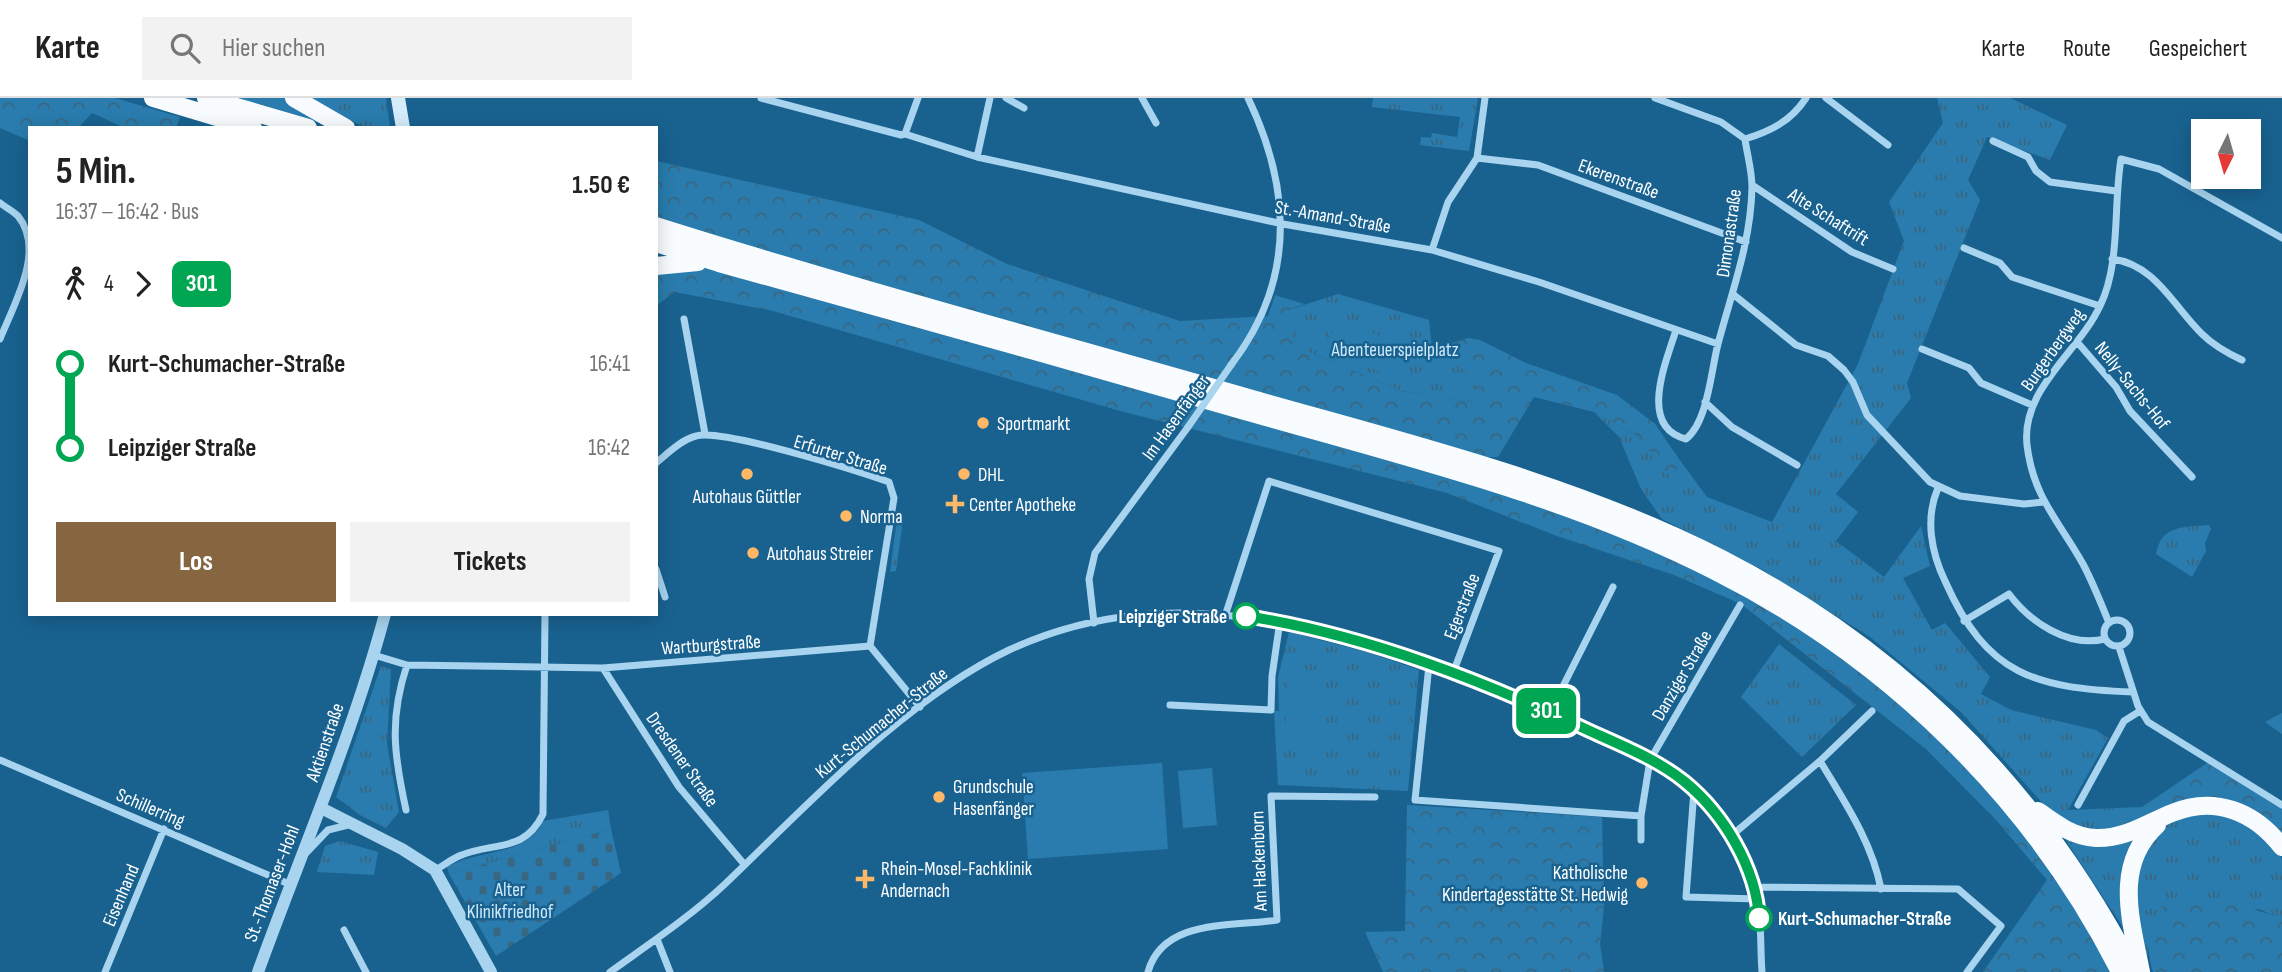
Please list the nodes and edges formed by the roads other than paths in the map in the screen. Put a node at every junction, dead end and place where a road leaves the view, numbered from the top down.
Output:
1 (153, 98) edge
2 (206, 98) edge
3 (294, 98) edge
4 (761, 98) edge
5 (918, 98) edge
6 (990, 98) edge
7 (1006, 98) edge
8 (1142, 98) edge
9 (1248, 98) edge
10 (1485, 98) edge
11 (1655, 98) edge
12 (1806, 98) edge
13 (1826, 98) edge
14 (399, 105) edge
15 (1024, 108) dead end
16 (1156, 123) dead end
17 (246, 126) edge
18 (301, 126) edge
19 (343, 126) edge
20 (403, 126) edge
21 (905, 134) junction
22 (1745, 139) junction
23 (1993, 141) dead end
24 (1888, 145) dead end
25 (977, 157) junction
26 (1477, 158) junction
27 (1752, 185) junction
28 (2116, 191) junction
29 (0, 203) edge
30 (1283, 224) junction
31 (658, 227) edge
32 (28, 236) edge
33 (2282, 238) edge
34 (1746, 242) junction
35 (658, 244) edge
36 (1965, 248) dead end
37 (1432, 250) junction
38 (2112, 259) junction
39 (28, 263) edge
40 (719, 263) junction
41 (658, 266) edge
42 (1893, 269) dead end
43 (1734, 295) junction
44 (2100, 306) junction
45 (684, 319) dead end
46 (1676, 330) junction
47 (1, 336) edge
48 (2078, 343) junction
49 (1718, 344) junction
50 (1922, 349) dead end
51 (2242, 360) dead end
52 (1705, 402) junction
53 (2032, 405) junction
54 (705, 434) junction
55 (658, 461) edge
56 (1797, 465) dead end
57 (2192, 477) dead end
58 (1938, 488) junction
59 (2043, 502) junction
60 (658, 575) edge
61 (1613, 587) dead end
62 (665, 597) dead end
63 (1740, 605) dead end
64 (1226, 613) junction
65 (385, 616) edge
66 (545, 616) edge
67 (1280, 621) junction
68 (1964, 621) junction
69 (1094, 623) junction
70 (2109, 623) junction
71 (2105, 639) junction
72 (870, 646) junction
73 (2119, 646) junction
74 (374, 655) junction
75 (407, 665) junction
76 (1429, 665) junction
77 (546, 668) junction
78 (603, 668) junction
79 (1453, 673) junction
80 (2133, 692) junction
81 (1170, 705) dead end
82 (920, 707) junction
83 (1872, 711) dead end
84 (2140, 711) junction
85 (1550, 712) junction
86 (0, 760) edge
87 (1650, 760) junction
88 (1820, 761) junction
89 (1694, 790) junction
90 (1375, 797) dead end
91 (2027, 803) junction
92 (2078, 805) dead end
93 (2282, 805) edge
94 (321, 808) junction
95 (406, 810) dead end
96 (2172, 813) junction
97 (1641, 816) junction
98 (352, 824) junction
99 (164, 829) junction
100 (1731, 836) junction
101 (1641, 840) dead end
102 (2282, 847) edge
103 (301, 857) junction
104 (744, 864) junction
105 (435, 870) junction
106 (289, 884) junction
107 (1755, 887) junction
108 (1881, 888) junction
109 (1757, 899) junction
110 (344, 930) dead end
111 (657, 939) junction
112 (104, 972) edge
113 (258, 972) edge
114 (366, 972) edge
115 (491, 972) edge
116 (610, 972) edge
117 (670, 972) edge
118 (1148, 972) edge
119 (1762, 972) edge
120 (1967, 972) edge
121 (2120, 972) edge
122 (2134, 972) edge
123 (2141, 972) edge

1 - 17 highway
2 - 18 highway
3 - 19 highway
4 - 21 street, St.-Amand-Straße
5 - 21 street
6 - 25 street
7 - 15 street
8 - 16 street
9 - 30 street, Im Hasenfänger
10 - 26 street
11 - 22 street
12 - 22 street
13 - 24 street
14 - 20 main road
21 - 25 street, St.-Amand-Straße
22 - 27 street, Dimonastraße
23 - 28 street
25 - 30 street, St.-Amand-Straße
26 - 34 street, Ekerenstraße
26 - 37 street
27 - 34 street, Dimonastraße
27 - 42 street, Alte Schaftrift
28 - 33 street, Burgerbergweg
28 - 38 street, Burgerbergweg
29 - 32 street
30 - 37 street, St.-Amand-Straße
30 - 69 street, Im Hasenfänger, bridge
31 - 91 highway
34 - 43 street, Dimonastraße
35 - 40 highway
36 - 44 street
37 - 46 street, St.-Amand-Straße
38 - 44 street, Burgerbergweg
38 - 51 street
39 - 47 street
40 - 41 highway
40 - 121 highway
43 - 49 street, Dimonastraße
43 - 58 street
44 - 48 street, Burgerbergweg
45 - 54 street
46 - 49 street, St.-Amand-Straße
46 - 52 street, Dimonastraße
48 - 53 street, Burgerbergweg
48 - 57 street, Nelly-Sachs-Hof
49 - 52 street, Dimonastraße
50 - 53 street
52 - 56 street
53 - 59 street, Burgerbergweg
54 - 55 street
54 - 72 street, Erfurter Straße
58 - 59 street
58 - 68 street
59 - 70 street, Burgerbergweg
60 - 62 street
61 - 85 street
63 - 87 street, Danziger Straße
64 - 67 street, Kurt-Schumacher-Straße
64 - 69 street, Kurt-Schumacher-Straße
64 - 79 street, Egerstraße
65 - 74 street, Aktienstraße
66 - 77 street
67 - 76 street, Kurt-Schumacher-Straße
67 - 81 street
68 - 71 street
68 - 80 street
69 - 82 street, Kurt-Schumacher-Straße
70 - 71 street
70 - 73 street, Burgerbergweg
71 - 73 street
72 - 78 street, Wartburgstraße
72 - 82 street
73 - 80 street, Burgerbergweg
74 - 75 street
74 - 94 street, Aktienstraße
75 - 77 street, Wartburgstraße
75 - 95 street
76 - 79 street, Kurt-Schumacher-Straße
76 - 97 street
77 - 78 street, Wartburgstraße
77 - 105 street
78 - 104 street, Dresdener Straße
79 - 85 street, Kurt-Schumacher-Straße
80 - 84 street, Burgerbergweg
82 - 104 street, Kurt-Schumacher-Straße
83 - 88 street
84 - 92 street
84 - 93 street, Burgerbergweg
85 - 87 street, Kurt-Schumacher-Straße
86 - 99 street, Schillerring
87 - 89 street, Kurt-Schumacher-Straße
87 - 97 street
88 - 100 street
88 - 108 street
89 - 100 street, Kurt-Schumacher-Straße
89 - 109 street
90 - 118 street, Am Hackenborn
91 - 96 highway
91 - 122 highway
94 - 98 street, Aktienstraße
94 - 103 street, St.-Thomaser-Hohl
96 - 102 highway
96 - 123 highway
97 - 101 street
98 - 103 street
98 - 105 street, Aktienstraße
99 - 106 street, Schillerring
99 - 112 street, Eisenhand
100 - 107 street, Kurt-Schumacher-Straße
103 - 106 street, St.-Thomaser-Hohl
104 - 111 street, Kurt-Schumacher-Straße
105 - 115 street, Aktienstraße
106 - 113 street, St.-Thomaser-Hohl
107 - 108 street
107 - 109 street, Kurt-Schumacher-Straße
108 - 120 street
109 - 119 street, Kurt-Schumacher-Straße
110 - 114 street
111 - 116 street, Kurt-Schumacher-Straße
111 - 117 street

